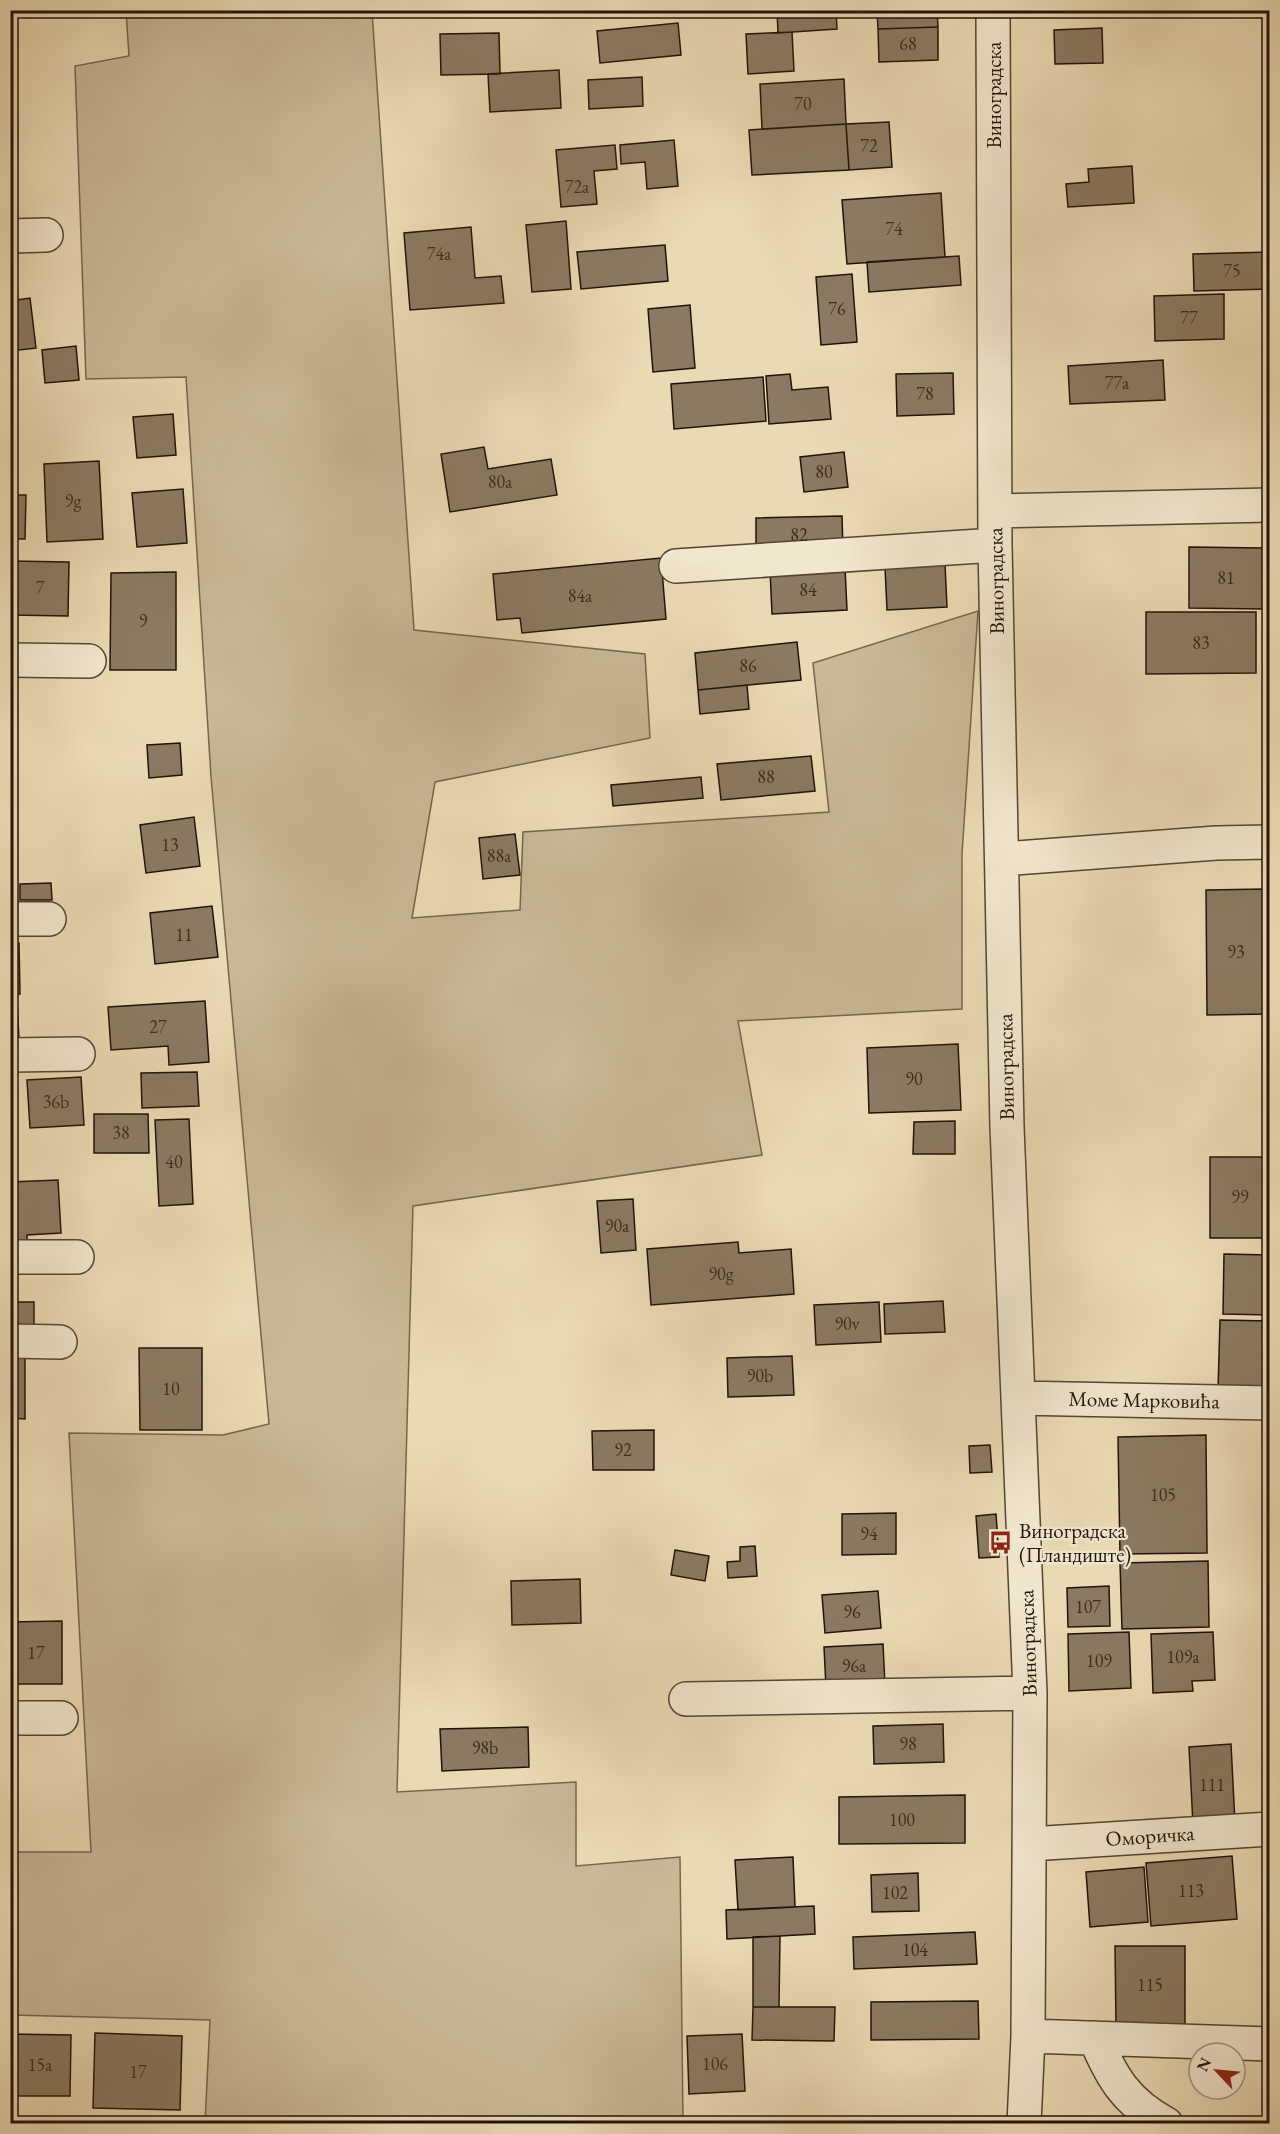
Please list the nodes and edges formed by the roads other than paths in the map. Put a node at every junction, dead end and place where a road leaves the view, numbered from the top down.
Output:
1 (993, 10) edge
2 (46, 235) dead end
3 (10, 236) edge
4 (1269, 505) edge
5 (995, 511) junction
6 (995, 545) junction
7 (676, 566) dead end
8 (10, 660) edge
9 (89, 661) dead end
10 (1269, 842) edge
11 (1002, 859) junction
12 (10, 919) edge
13 (49, 919) dead end
14 (78, 1054) dead end
15 (10, 1055) edge
16 (10, 1257) edge
17 (76, 1257) dead end
18 (10, 1341) edge
19 (60, 1342) dead end
20 (1018, 1398) junction
21 (1269, 1403) edge
22 (1030, 1693) junction
23 (686, 1700) dead end
24 (10, 1718) edge
25 (61, 1718) dead end
26 (1269, 1829) edge
27 (1030, 1844) junction
28 (1028, 2036) junction
29 (1095, 2038) junction
30 (1269, 2044) edge
31 (1024, 2124) edge
32 (1166, 2124) edge

1 - 5 street, Виноградска
2 - 3 street
4 - 5 street
5 - 6 street, Виноградска
6 - 7 street
6 - 11 street, Виноградска
8 - 9 street
10 - 11 street
11 - 20 street, Виноградска
12 - 13 street
14 - 15 street
16 - 17 street
18 - 19 street
20 - 21 street, Моме Марковића
20 - 22 street, Виноградска
22 - 23 street
22 - 27 street, Виноградска
24 - 25 street
26 - 27 street, Оморичка
27 - 28 street, Виноградска
28 - 29 street
28 - 31 street, Виноградска
29 - 30 street
29 - 32 street

